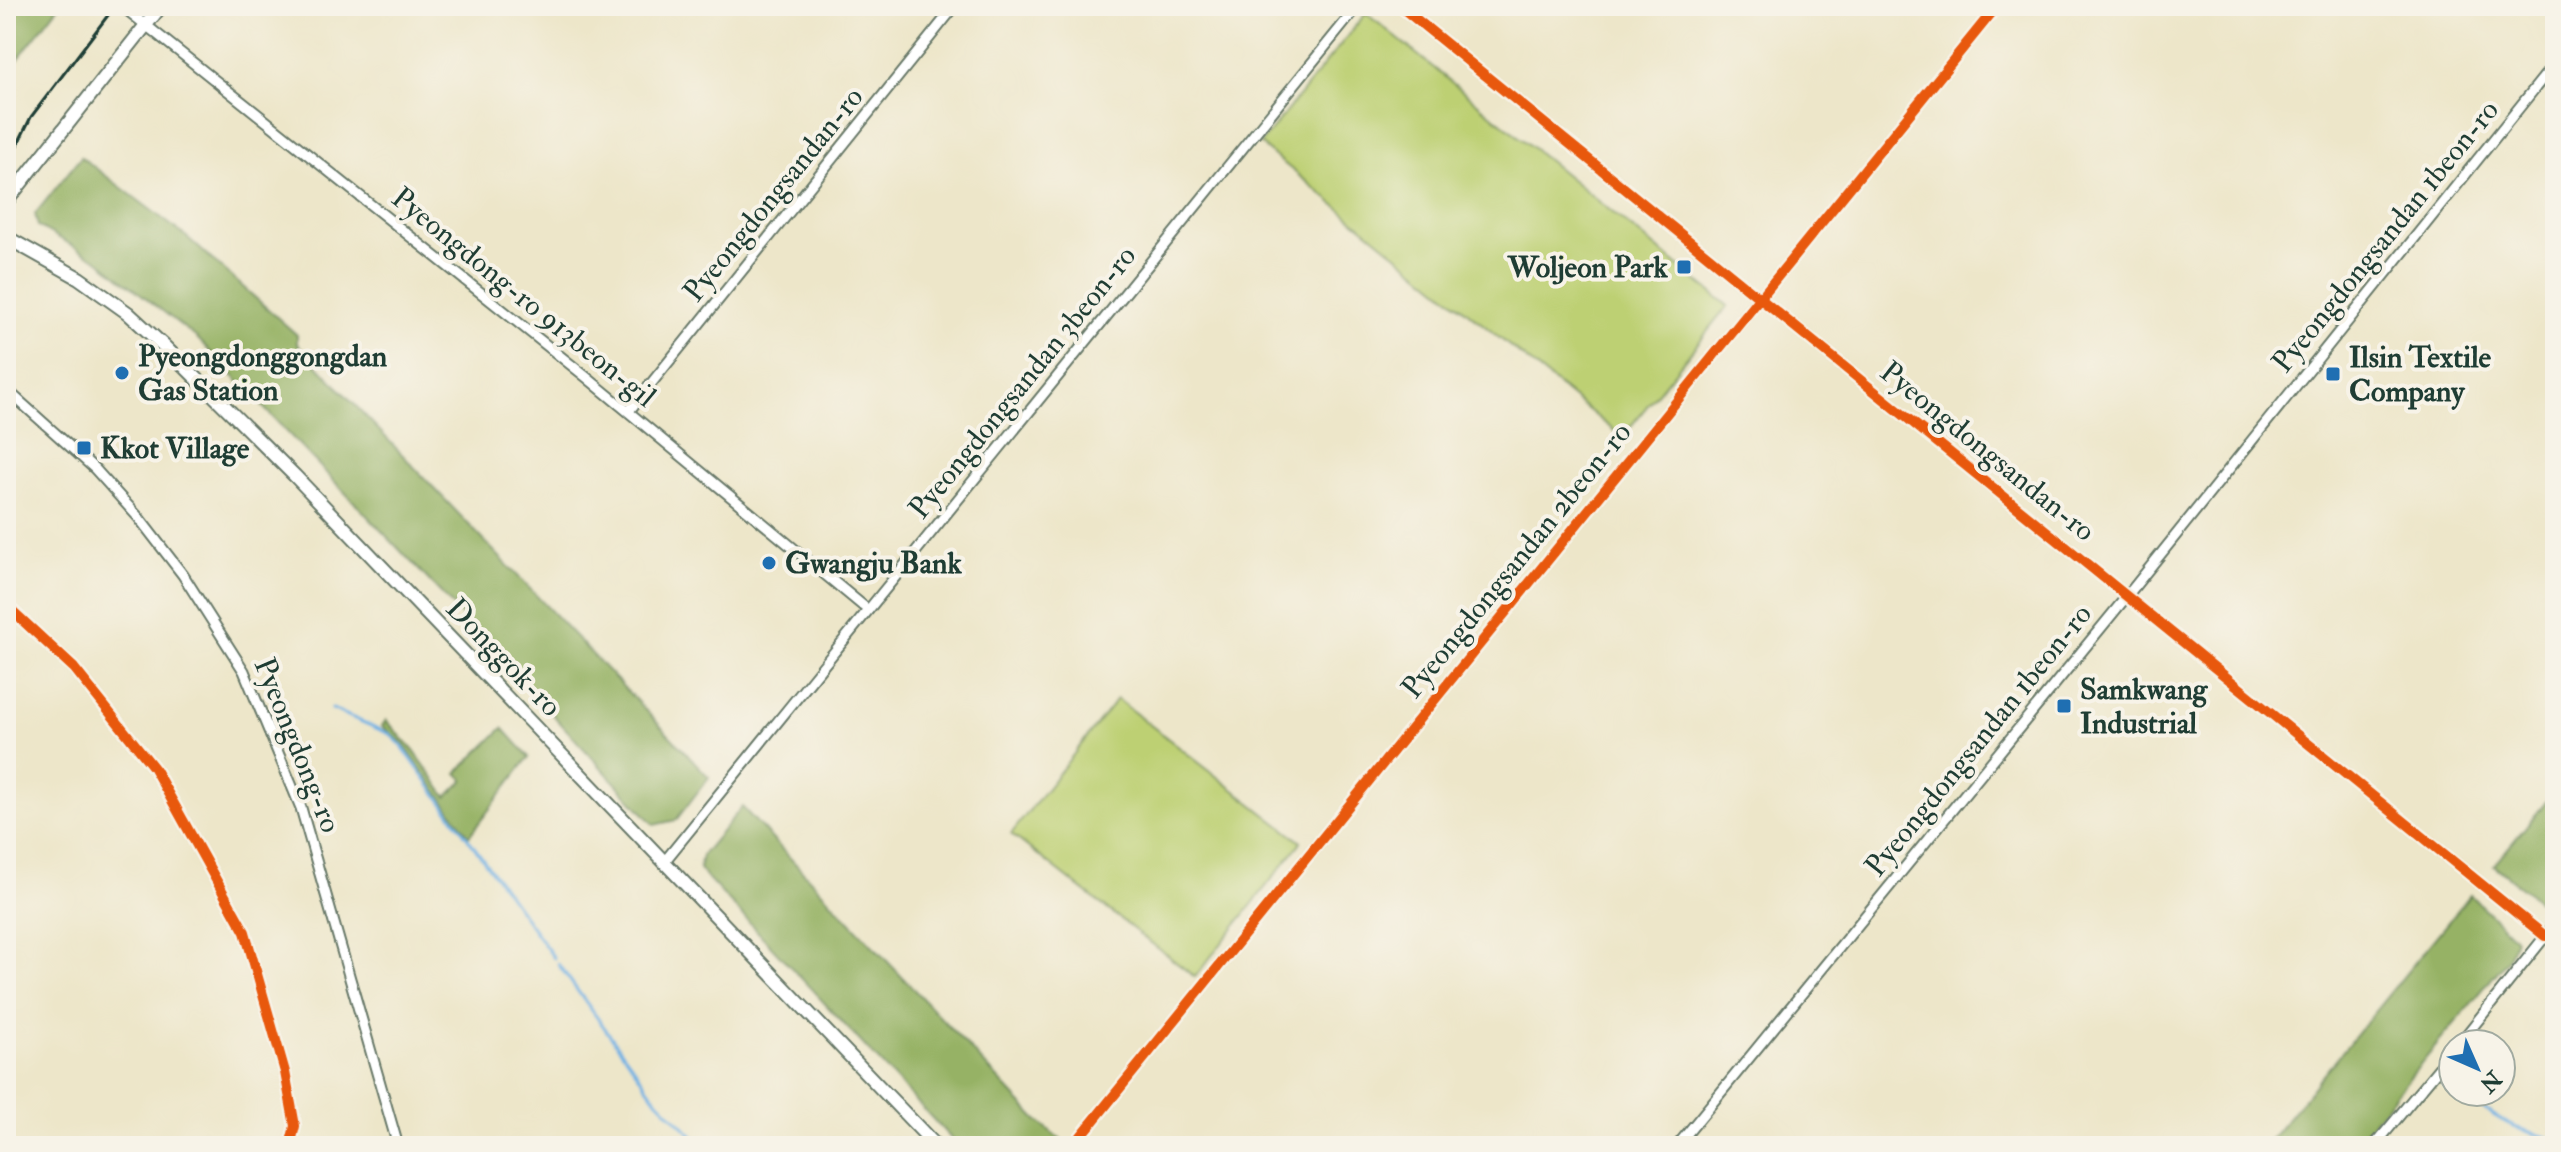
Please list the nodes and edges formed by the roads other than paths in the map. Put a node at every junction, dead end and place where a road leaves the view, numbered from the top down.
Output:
1 (122, 6) edge
2 (161, 6) edge
3 (955, 6) edge
4 (1358, 6) edge
5 (1400, 6) edge
6 (1997, 6) edge
7 (146, 25) junction
8 (2555, 63) edge
9 (6, 202) edge
10 (6, 237) edge
11 (1762, 298) junction
12 (6, 389) edge
13 (629, 411) junction
14 (2127, 596) junction
15 (868, 610) junction
16 (664, 862) junction
17 (2555, 924) edge
18 (2545, 936) junction
19 (2472, 1028) edge
20 (2437, 1070) edge
21 (398, 1146) edge
22 (936, 1146) edge
23 (1073, 1146) edge
24 (1677, 1146) edge
25 (2374, 1146) edge

1 - 7 street, Pyeongdong-ro 913beon-gil
2 - 7 main road
3 - 13 street, Pyeongdongsandan-ro
4 - 15 street, Pyeongdongsandan 3beon-ro
5 - 11 street, Pyeongdongsandan-ro
6 - 11 street, Pyeongdongsandan 2beon-ro
7 - 9 main road
7 - 13 street, Pyeongdong-ro 913beon-gil
8 - 14 street, Pyeongdongsandan 1beon-ro
10 - 16 main road, Donggok-ro
11 - 14 street, Pyeongdongsandan-ro
11 - 23 street, Pyeongdongsandan 2beon-ro
12 - 21 street, Pyeongdong-ro
13 - 15 street, Pyeongdong-ro 913beon-gil
14 - 18 street, Pyeongdongsandan-ro
14 - 24 street, Pyeongdongsandan 1beon-ro
15 - 16 street, Pyeongdongsandan 3beon-ro
16 - 22 main road, Donggok-ro
17 - 18 street
18 - 19 street
20 - 25 street

